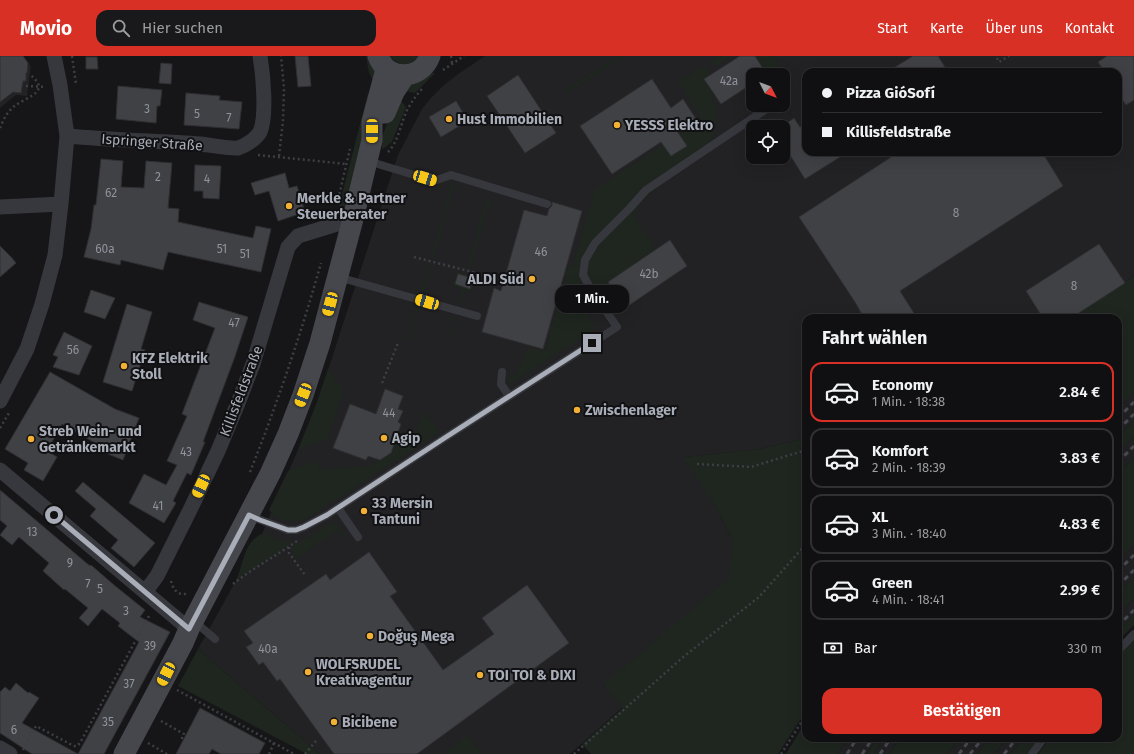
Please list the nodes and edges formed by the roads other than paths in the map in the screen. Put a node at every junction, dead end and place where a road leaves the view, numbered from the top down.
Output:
1 (54, 56) edge
2 (260, 56) edge
3 (430, 56) edge
4 (390, 66) edge
5 (762, 112) edge
6 (66, 136) junction
7 (372, 163) junction
8 (61, 204) junction
9 (547, 204) dead end
10 (0, 207) edge
11 (353, 219) junction
12 (337, 277) junction
13 (477, 316) dead end
14 (502, 372) dead end
15 (510, 396) junction
16 (0, 401) edge
17 (0, 470) edge
18 (338, 508) junction
19 (249, 515) junction
20 (358, 537) dead end
21 (145, 592) junction
22 (187, 623) junction
23 (1134, 634) edge
24 (215, 639) dead end
25 (1122, 647) edge
26 (1041, 742) edge
27 (0, 748) edge
28 (10, 754) edge
29 (124, 754) edge
30 (1032, 754) edge

1 - 6 street
2 - 6 street, Ispringer Straße
3 - 4 main road
4 - 7 main road
5 - 15 lane
6 - 8 street
7 - 9 lane
7 - 11 main road
8 - 10 street
8 - 16 street
11 - 12 main road
11 - 21 street, Killisfeldstraße
12 - 13 lane
12 - 19 main road
14 - 15 lane
15 - 18 lane
17 - 21 street
18 - 19 lane
18 - 20 lane
19 - 22 main road
21 - 22 street
22 - 24 lane
22 - 29 main road
23 - 25 lane
26 - 30 lane
27 - 28 street

